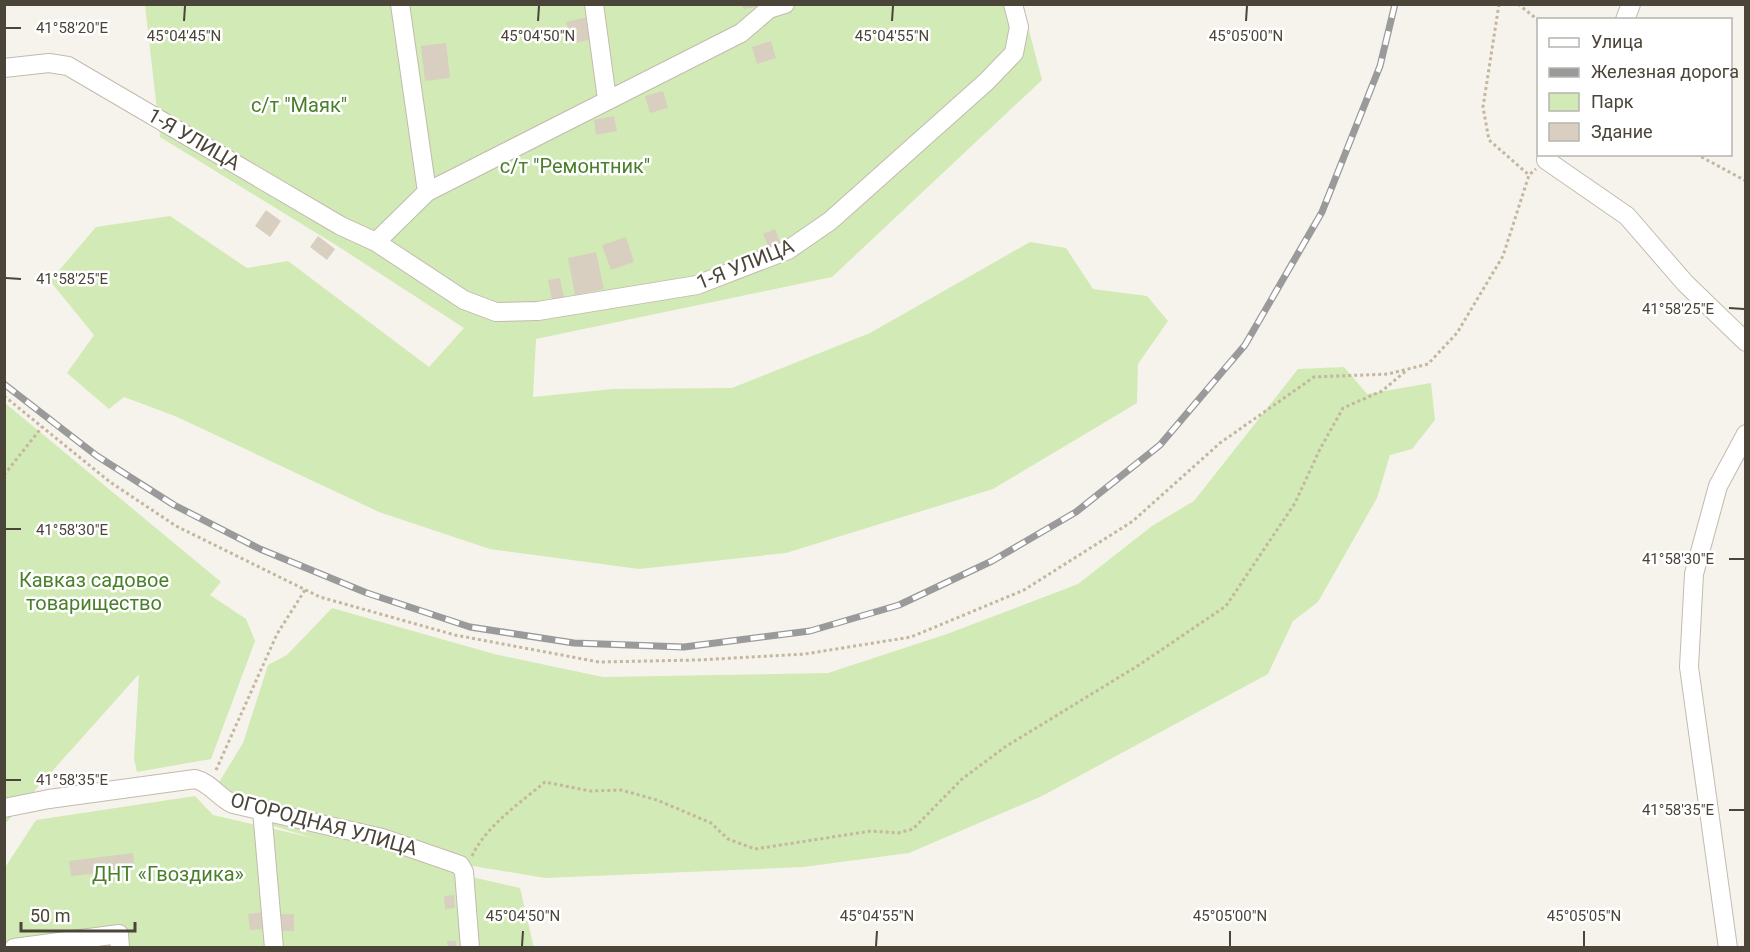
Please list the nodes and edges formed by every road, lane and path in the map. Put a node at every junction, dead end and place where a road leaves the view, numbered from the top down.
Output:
1 (400, 4) edge
2 (594, 4) edge
3 (1013, 4) edge
4 (1499, 4) edge
5 (1518, 4) edge
6 (1631, 4) edge
7 (774, 6) edge
8 (1537, 18) edge
9 (1625, 18) edge
10 (4, 68) edge
11 (607, 99) junction
12 (1700, 156) edge
13 (1547, 157) edge
14 (1529, 175) junction
15 (1746, 181) edge
16 (427, 192) junction
17 (376, 242) junction
18 (1746, 342) edge
19 (1408, 369) junction
20 (4, 396) edge
21 (42, 427) junction
22 (1746, 434) edge
23 (4, 475) edge
24 (305, 590) junction
25 (209, 786) junction
26 (4, 808) edge
27 (262, 810) junction
28 (464, 872) junction
29 (14, 948) edge
30 (120, 948) edge
31 (274, 948) edge
32 (470, 948) edge
33 (1728, 948) edge

1 - 16 street
2 - 11 street
3 - 17 street, 1-Я УЛИЦА
4 - 14 path
5 - 8 path
6 - 9 street
7 - 11 street
10 - 17 street, 1-Я УЛИЦА
11 - 16 street
12 - 15 path
13 - 14 path
13 - 18 street
14 - 19 path
16 - 17 street
19 - 24 path
19 - 28 path
20 - 21 path
21 - 23 path
21 - 24 path
22 - 33 street
24 - 25 path
25 - 26 street, ОГОРОДНАЯ УЛИЦА
25 - 27 street, ОГОРОДНАЯ УЛИЦА
27 - 28 street, ОГОРОДНАЯ УЛИЦА
27 - 31 street
28 - 32 street
29 - 30 street

